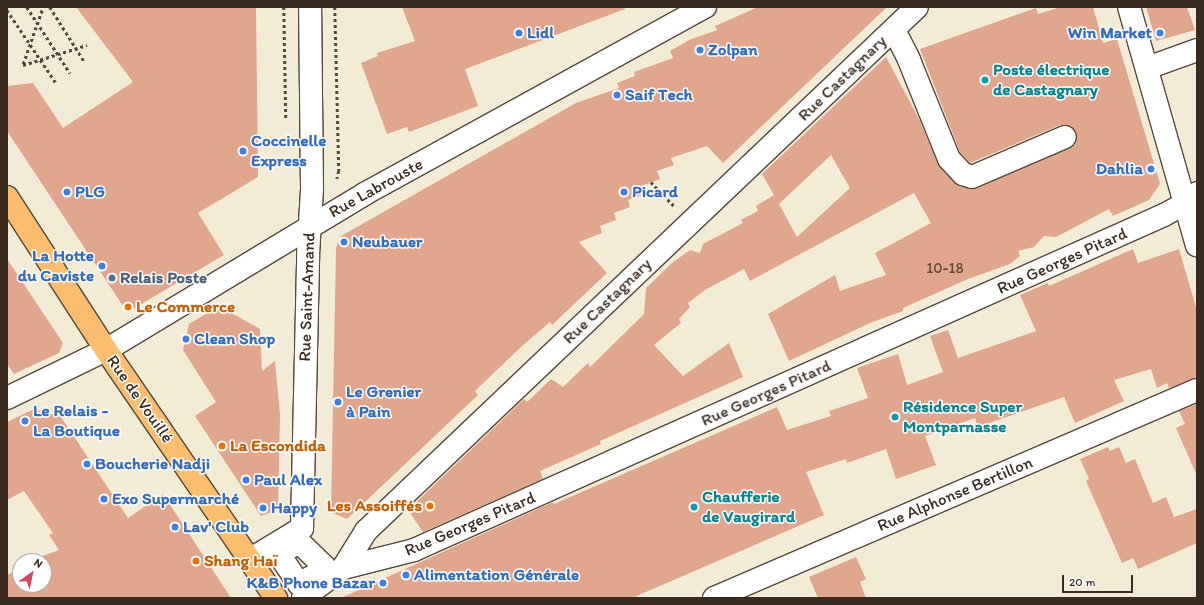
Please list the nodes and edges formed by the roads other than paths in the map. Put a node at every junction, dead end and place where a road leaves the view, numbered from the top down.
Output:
1 (310, 7) edge
2 (705, 7) edge
3 (917, 7) edge
4 (1129, 7) edge
5 (894, 30) junction
6 (1197, 50) edge
7 (1147, 68) junction
8 (1065, 137) dead end
9 (7, 197) edge
10 (1191, 199) edge
11 (309, 228) junction
12 (1197, 245) edge
13 (106, 350) junction
14 (1197, 390) edge
15 (7, 398) edge
16 (250, 559) junction
17 (343, 568) junction
18 (276, 598) edge
19 (303, 598) edge
20 (714, 598) edge

1 - 11 street, Rue Saint-Amand
2 - 11 street, Rue Labrouste
3 - 5 street, Rue Castagnary
4 - 7 street
5 - 8 street
5 - 17 street, Rue Castagnary
6 - 7 street
7 - 10 street
9 - 13 main road, Rue de Vouillé
10 - 12 street
10 - 17 street, Rue Georges Pitard
11 - 13 street, Rue Labrouste
11 - 16 street, Rue Saint-Amand
13 - 15 street, Rue Labrouste
13 - 16 main road, Rue de Vouillé
14 - 20 street, Rue Alphonse Bertillon
16 - 18 main road, Rue de Vouillé
17 - 19 street, Rue Castagnary

